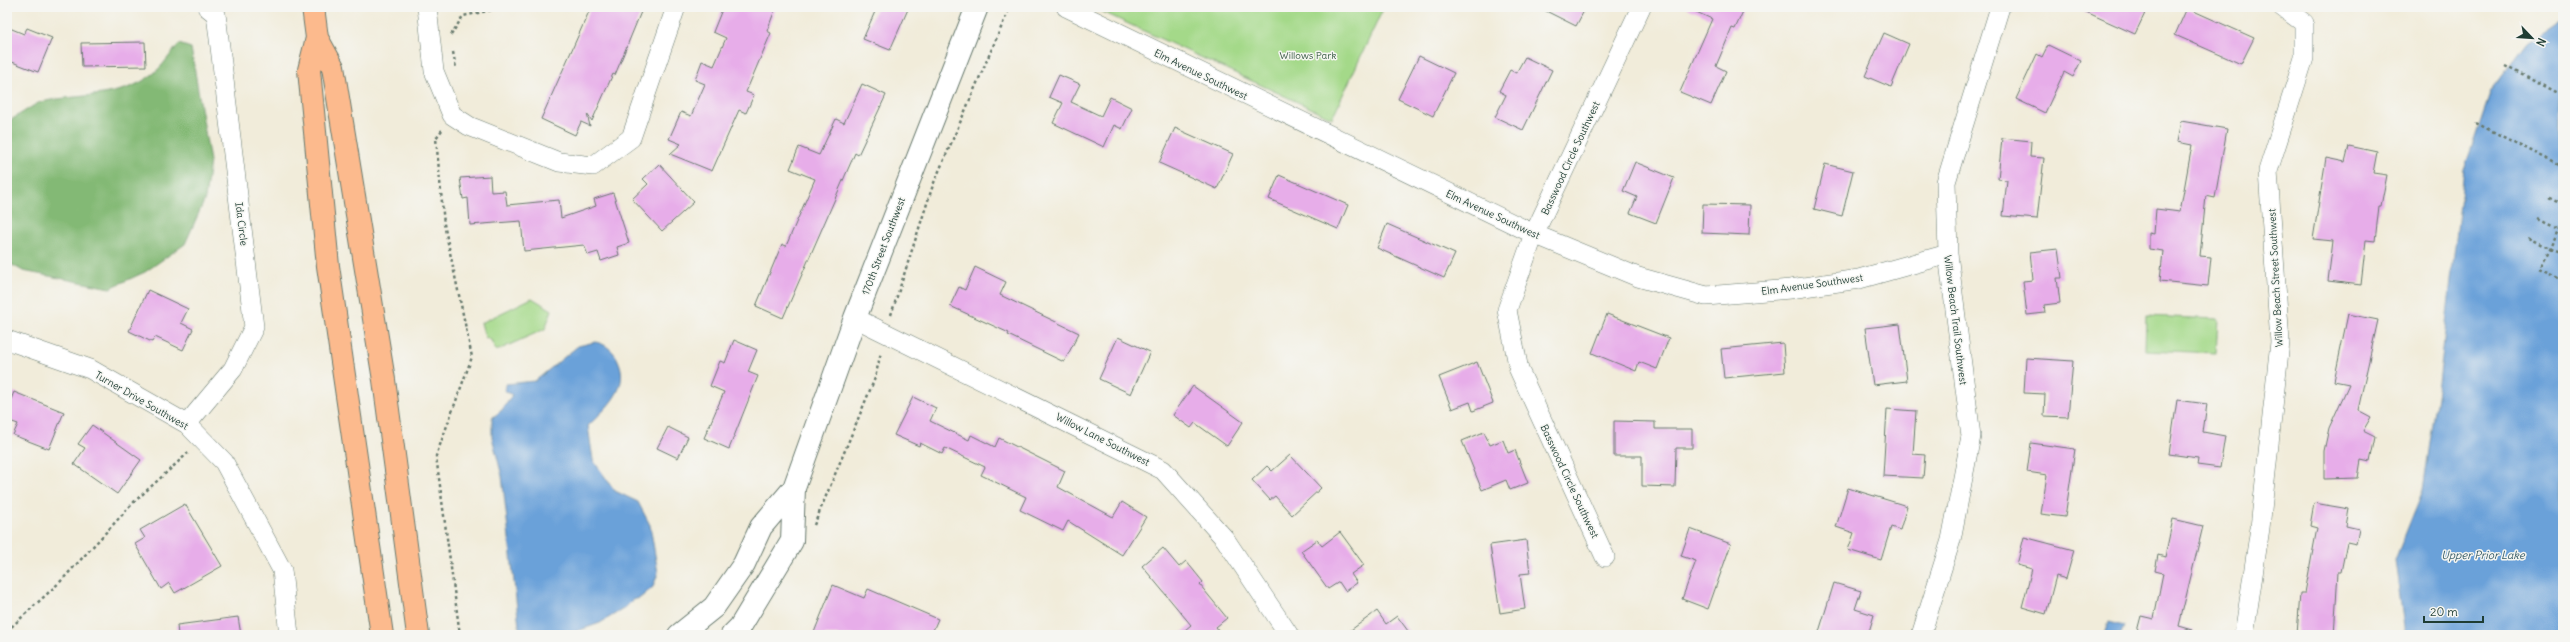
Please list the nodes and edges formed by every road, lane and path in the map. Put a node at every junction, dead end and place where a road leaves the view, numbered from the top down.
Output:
1 (207, 7) edge
2 (313, 7) edge
3 (427, 7) edge
4 (507, 7) edge
5 (676, 7) edge
6 (977, 7) edge
7 (1066, 7) edge
8 (1641, 7) edge
9 (2000, 7) edge
10 (2282, 7) edge
11 (317, 38) junction
12 (452, 40) dead end
13 (453, 47) dead end
14 (2505, 66) dead end
15 (456, 70) dead end
16 (2563, 96) edge
17 (452, 115) junction
18 (2476, 123) dead end
19 (2563, 167) edge
20 (2550, 198) dead end
21 (2563, 204) edge
22 (2539, 218) dead end
23 (2563, 222) edge
24 (2561, 229) edge
25 (1534, 234) junction
26 (2528, 238) dead end
27 (2550, 249) junction
28 (1948, 254) junction
29 (2563, 255) edge
30 (2558, 278) dead end
31 (855, 318) junction
32 (7, 340) edge
33 (187, 424) junction
34 (202, 440) junction
35 (794, 488) junction
36 (1605, 557) dead end
37 (7, 630) edge
38 (740, 632) edge
39 (289, 635) edge
40 (382, 635) edge
41 (418, 635) edge
42 (460, 635) edge
43 (680, 635) edge
44 (1289, 635) edge
45 (1921, 635) edge
46 (2244, 635) edge

1 - 33 street, Ida Circle
2 - 11 main road
3 - 17 street
4 - 12 path
5 - 17 street
6 - 31 street, 170th Street Southwest
7 - 25 street, Elm Avenue Southwest
8 - 25 street, Basswood Circle Southwest
9 - 28 street, Willow Beach Trail Southwest
10 - 46 street, Willow Beach Street Southwest
11 - 40 main road
11 - 41 main road
13 - 15 path
14 - 16 path
17 - 42 path
18 - 19 path
20 - 21 path
22 - 24 path
23 - 24 path
24 - 27 path
25 - 28 street, Elm Avenue Southwest
25 - 36 street, Basswood Circle Southwest
26 - 27 path
27 - 29 path
27 - 30 path
28 - 45 street, Willow Beach Trail Southwest
31 - 35 street, 170th Street Southwest
31 - 44 street, Willow Lane Southwest
32 - 33 street, Turner Drive Southwest
33 - 34 street, Turner Drive Southwest
34 - 37 path
34 - 39 street, Turner Drive Southwest
35 - 38 street, 170th Street Southwest
35 - 43 street, 170th Street Southwest

